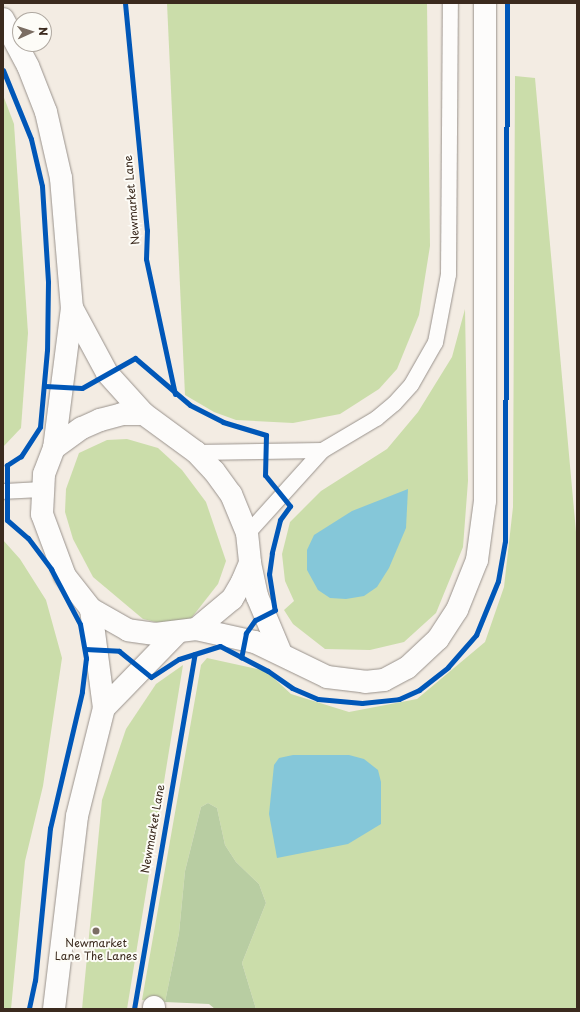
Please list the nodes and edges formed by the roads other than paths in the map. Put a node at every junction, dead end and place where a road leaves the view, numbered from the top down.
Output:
1 (450, 3) edge
2 (485, 3) edge
3 (3, 19) edge
4 (72, 308) junction
5 (144, 414) junction
6 (54, 448) junction
7 (322, 450) junction
8 (196, 452) junction
9 (43, 489) junction
10 (3, 491) edge
11 (246, 533) junction
12 (250, 563) junction
13 (91, 610) junction
14 (187, 631) junction
15 (280, 651) junction
16 (104, 708) junction
17 (54, 1009) edge

1 - 7 lane
2 - 15 main road
3 - 4 main road
4 - 5 main road
4 - 6 main road
5 - 6 main road
5 - 8 main road
6 - 9 main road
7 - 8 lane
7 - 11 lane
8 - 11 main road
9 - 10 lane
9 - 13 main road
11 - 12 main road
12 - 14 main road
12 - 15 main road
13 - 14 main road
13 - 16 main road
14 - 15 main road
14 - 16 main road
16 - 17 main road

